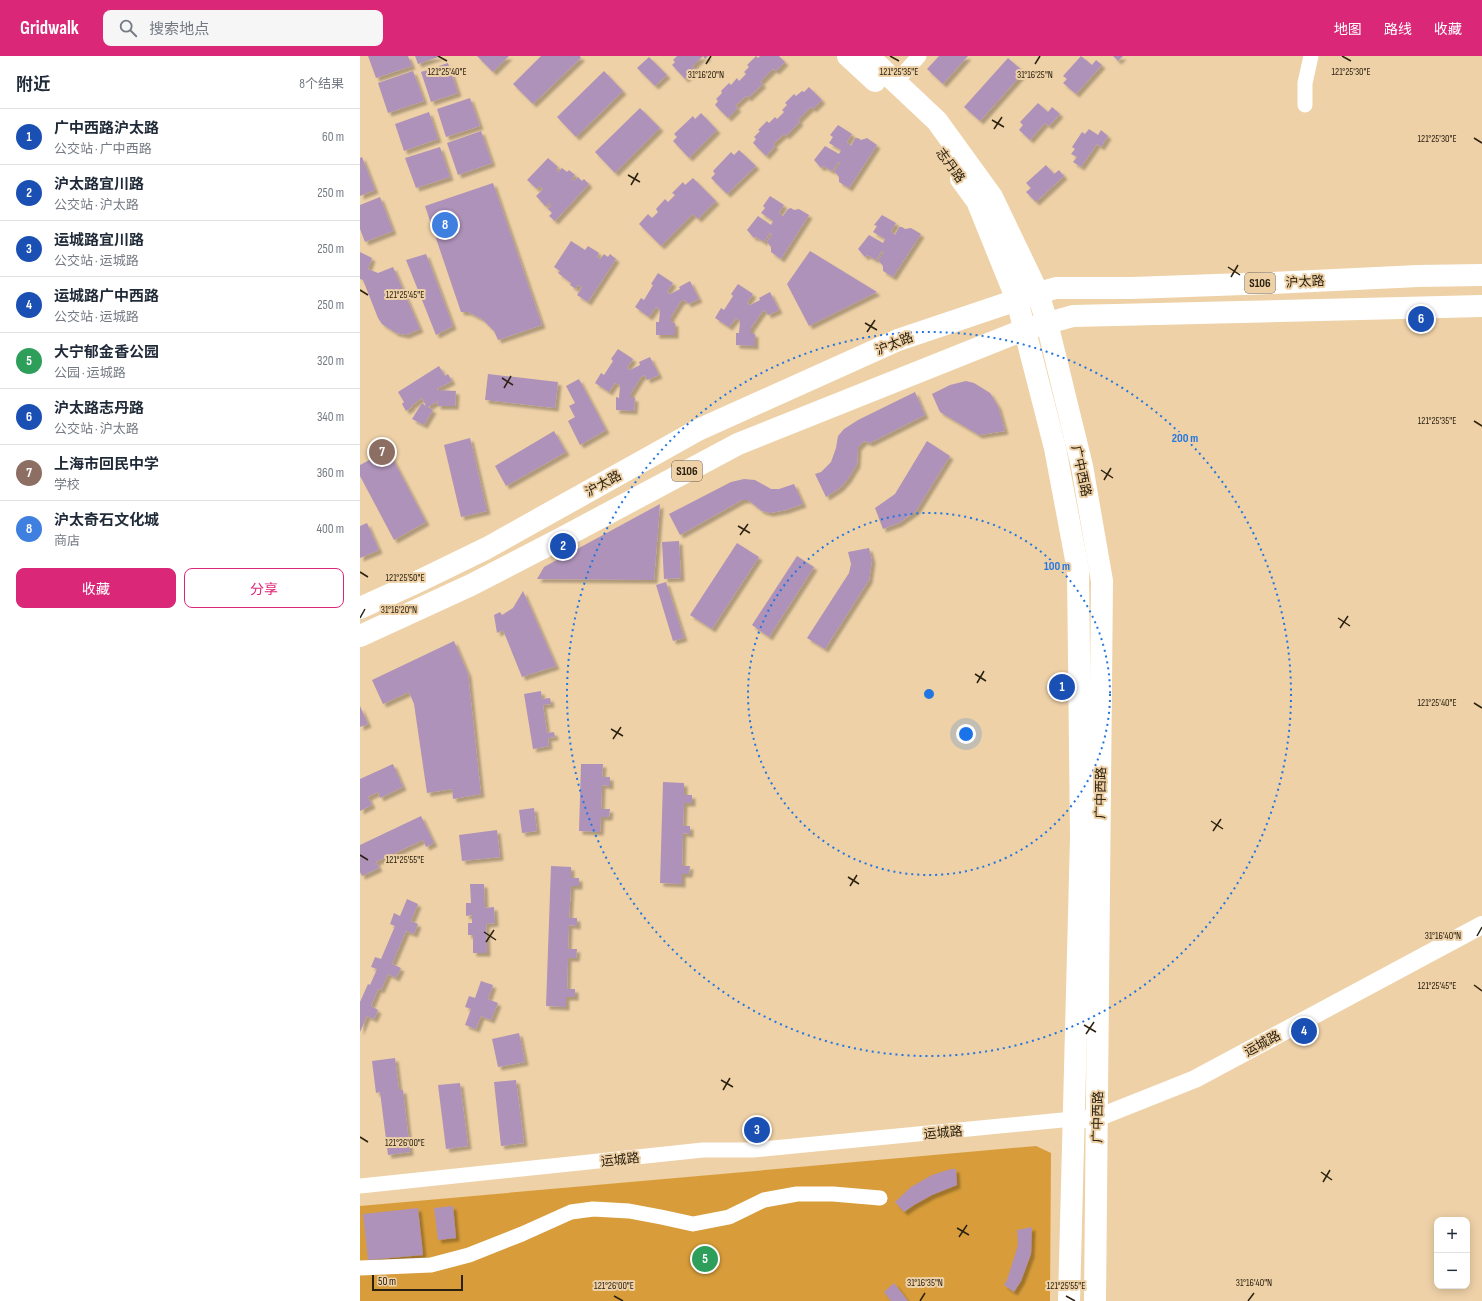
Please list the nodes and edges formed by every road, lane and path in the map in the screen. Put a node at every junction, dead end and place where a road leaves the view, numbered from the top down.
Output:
1 (848, 56) edge
2 (868, 56) edge
3 (919, 56) edge
4 (1311, 56) edge
5 (896, 82) junction
6 (1305, 105) dead end
7 (1482, 275) edge
8 (1038, 293) junction
9 (1017, 300) junction
10 (1482, 306) edge
11 (1047, 323) junction
12 (1026, 329) junction
13 (360, 608) edge
14 (360, 636) edge
15 (1482, 925) edge
16 (1097, 1118) junction
17 (1073, 1119) junction
18 (360, 1186) edge
19 (880, 1198) dead end
20 (360, 1268) edge
21 (1069, 1301) edge
22 (1095, 1301) edge

1 - 9 main road, 志丹路
2 - 5 main road, 志丹路
3 - 5 street
4 - 6 street
5 - 8 main road, 志丹路
7 - 8 main road, 沪太路 / S106
8 - 9 main road, 沪太路 / S106
8 - 11 main road, 广中西路
9 - 12 main road, 广中西路
9 - 13 main road, 沪太路 / S106
10 - 11 main road, S106
11 - 12 main road, S106
11 - 16 main road, 广中西路
12 - 14 main road, S106
12 - 17 main road, 广中西路
15 - 16 street, 运城路
16 - 17 street, 运城路
16 - 22 main road, 广中西路
17 - 18 street, 运城路
17 - 21 main road, 广中西路
19 - 20 street

